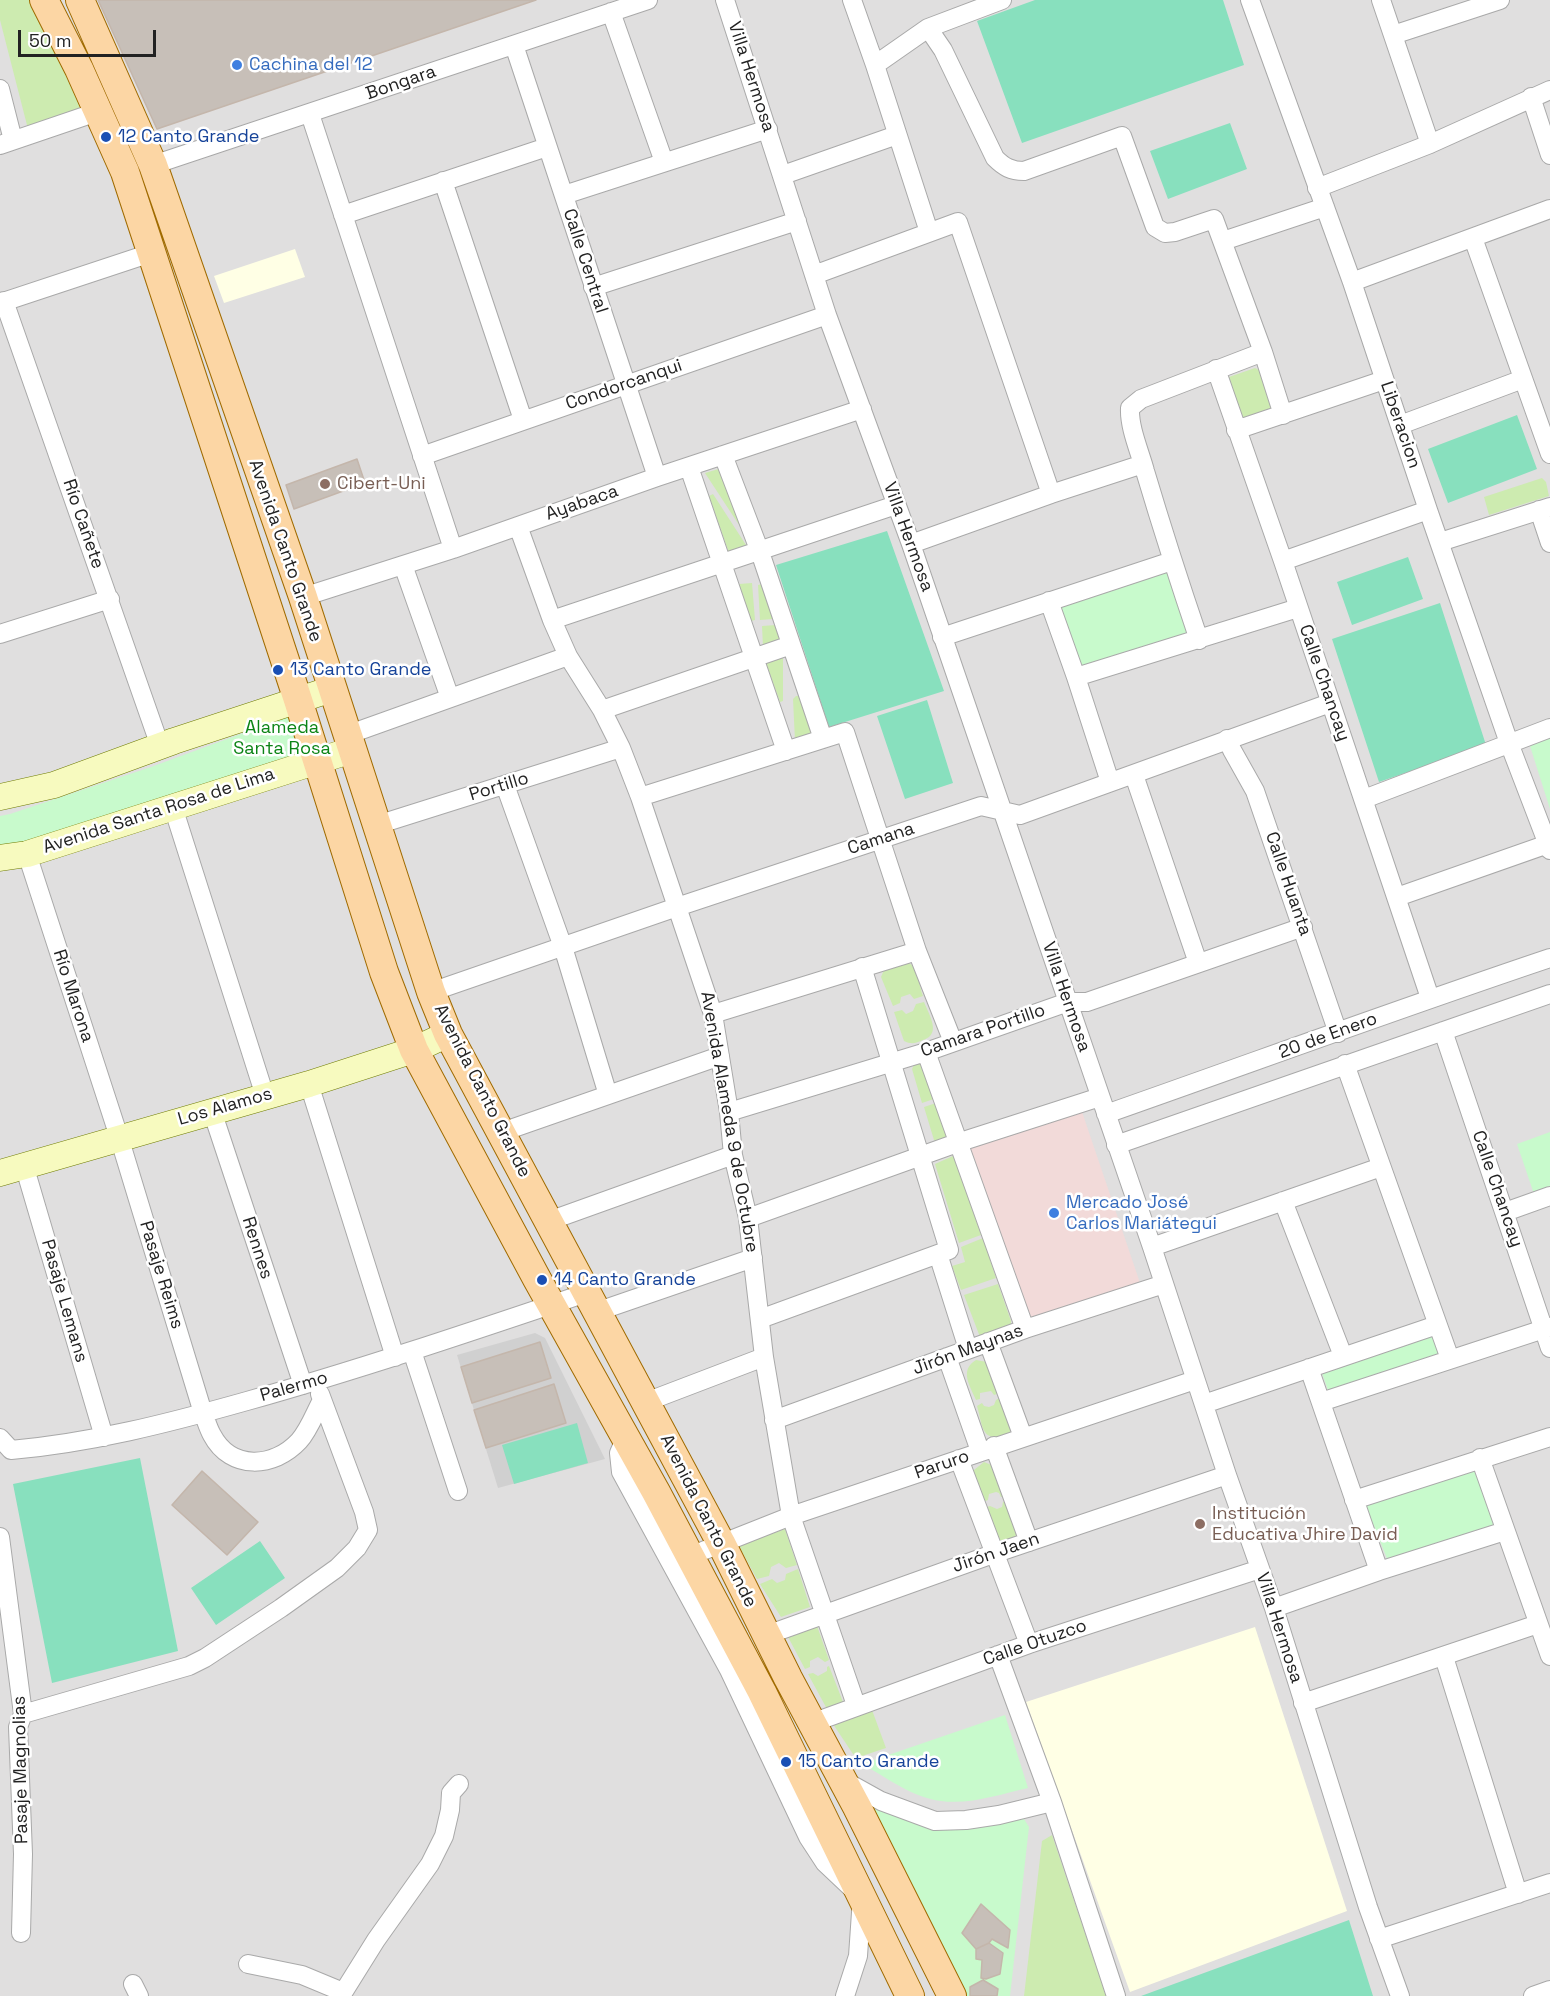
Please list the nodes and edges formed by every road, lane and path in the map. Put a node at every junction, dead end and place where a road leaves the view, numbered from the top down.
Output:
1 (44, 0) edge
2 (80, 0) edge
3 (648, 0) edge
4 (725, 0) edge
5 (852, 0) edge
6 (1002, 0) edge
7 (1250, 0) edge
8 (1381, 0) edge
9 (1500, 0) edge
10 (611, 12) junction
11 (928, 28) junction
12 (1393, 35) junction
13 (514, 45) junction
14 (105, 56) junction
15 (875, 65) junction
16 (79, 69) junction
17 (0, 89) edge
18 (1550, 90) edge
19 (1531, 97) junction
20 (97, 112) junction
21 (310, 114) junction
22 (768, 129) junction
23 (897, 135) junction
24 (7, 142) edge
25 (1430, 144) junction
26 (547, 147) junction
27 (1550, 155) edge
28 (664, 162) junction
29 (153, 165) junction
30 (783, 175) junction
31 (443, 181) junction
32 (1317, 188) junction
33 (564, 195) junction
34 (1325, 207) junction
35 (1550, 209) edge
36 (343, 215) junction
37 (796, 221) junction
38 (929, 232) junction
39 (1473, 238) junction
40 (1223, 241) junction
41 (151, 253) junction
42 (814, 275) junction
43 (1352, 282) junction
44 (593, 287) junction
45 (2, 302) edge
46 (827, 315) junction
47 (1263, 352) junction
48 (1216, 369) junction
49 (1523, 379) junction
50 (1384, 380) junction
51 (626, 384) junction
52 (1542, 408) edge
53 (862, 409) junction
54 (1283, 415) junction
55 (522, 420) junction
56 (1400, 425) junction
57 (1236, 430) junction
58 (1550, 454) edge
59 (723, 455) junction
60 (422, 456) junction
61 (1143, 464) junction
62 (689, 467) junction
63 (657, 477) junction
64 (1051, 494) junction
65 (896, 506) junction
66 (1544, 509) edge
67 (1428, 510) junction
68 (518, 526) junction
69 (1440, 542) junction
70 (1550, 543) edge
71 (911, 544) junction
72 (453, 549) junction
73 (760, 552) junction
74 (1172, 561) junction
75 (1283, 561) junction
76 (723, 564) junction
77 (403, 565) junction
78 (303, 597) junction
79 (110, 599) junction
80 (1049, 601) junction
81 (1298, 608) junction
82 (552, 620) junction
83 (0, 634) edge
84 (942, 637) junction
85 (1198, 640) junction
86 (791, 645) junction
87 (568, 656) junction
88 (754, 656) junction
89 (1076, 677) junction
90 (332, 689) junction
91 (450, 698) junction
92 (298, 700) junction
93 (1330, 703) junction
94 (602, 710) junction
95 (1550, 728) edge
96 (823, 739) junction
97 (1227, 739) junction
98 (349, 742) junction
99 (1509, 743) junction
100 (160, 746) junction
101 (621, 748) junction
102 (786, 751) junction
103 (318, 760) junction
104 (1134, 775) junction
105 (1110, 782) junction
106 (506, 785) junction
107 (640, 797) junction
108 (0, 798) edge
109 (1364, 799) junction
110 (173, 807) junction
111 (1001, 811) junction
112 (377, 825) junction
113 (880, 840) junction
114 (1549, 847) edge
115 (27, 854) junction
116 (0, 858) edge
117 (1397, 897) junction
118 (677, 907) junction
119 (1304, 927) junction
120 (563, 947) junction
121 (917, 951) junction
122 (1550, 958) edge
123 (1198, 963) junction
124 (862, 967) junction
125 (431, 992) junction
126 (1550, 994) edge
127 (1430, 998) junction
128 (1068, 1002) junction
129 (713, 1014) junction
130 (1443, 1031) junction
131 (1338, 1033) junction
132 (448, 1034) junction
133 (953, 1042) junction
134 (414, 1050) junction
135 (926, 1052) junction
136 (720, 1056) junction
137 (892, 1062) junction
138 (1345, 1064) junction
139 (309, 1084) junction
140 (608, 1095) junction
141 (265, 1096) junction
142 (1103, 1105) junction
143 (212, 1111) junction
144 (729, 1112) junction
145 (502, 1132) junction
146 (119, 1137) junction
147 (957, 1143) junction
148 (1116, 1145) junction
149 (733, 1155) junction
150 (922, 1155) junction
151 (24, 1165) junction
152 (1381, 1167) junction
153 (0, 1173) edge
154 (1550, 1196) edge
155 (1283, 1201) junction
156 (1505, 1212) junction
157 (748, 1218) junction
158 (549, 1221) junction
159 (1152, 1247) junction
160 (938, 1254) junction
161 (753, 1258) junction
162 (1164, 1284) junction
163 (591, 1302) junction
164 (551, 1305) junction
165 (760, 1319) junction
166 (1437, 1325) junction
167 (1547, 1328) edge
168 (1025, 1329) junction
169 (988, 1342) junction
170 (1550, 1348) edge
171 (968, 1349) junction
172 (403, 1354) junction
173 (1343, 1356) junction
174 (764, 1357) junction
175 (947, 1357) junction
176 (1450, 1359) junction
177 (1309, 1368) junction
178 (1196, 1380) junction
179 (309, 1383) junction
180 (322, 1400) junction
181 (646, 1402) junction
182 (1322, 1402) junction
183 (1204, 1404) junction
184 (203, 1413) junction
185 (774, 1420) junction
186 (104, 1437) junction
187 (626, 1437) junction
188 (1023, 1437) junction
189 (1550, 1437) edge
190 (0, 1438) edge
191 (987, 1449) junction
192 (1480, 1458) junction
193 (959, 1459) junction
194 (1227, 1475) junction
195 (458, 1491) dead end
196 (1354, 1500) junction
197 (791, 1516) junction
198 (1505, 1531) junction
199 (0, 1537) edge
200 (1029, 1542) junction
201 (721, 1544) junction
202 (993, 1554) junction
203 (690, 1556) junction
204 (1260, 1569) junction
205 (1379, 1571) junction
206 (1274, 1608) junction
207 (824, 1612) junction
208 (1538, 1624) junction
209 (767, 1635) junction
210 (1029, 1644) junction
211 (998, 1655) junction
212 (1550, 1656) edge
213 (1444, 1657) junction
214 (1304, 1703) junction
215 (856, 1705) junction
216 (23, 1714) junction
217 (812, 1723) junction
218 (840, 1778) junction
219 (459, 1784) dead end
220 (1052, 1802) junction
221 (1550, 1883) edge
222 (1518, 1894) junction
223 (862, 1898) junction
224 (21, 1933) dead end
225 (1379, 1940) junction
226 (248, 1964) dead end
227 (1550, 1990) edge
228 (342, 1994) edge
229 (845, 1996) edge
230 (910, 1996) edge
231 (952, 1996) edge
232 (1116, 1996) edge
233 (1400, 1996) edge
234 (1533, 1996) edge

1 - 16 main road, Avenida Canto Grande
2 - 14 main road, Avenida Canto Grande
3 - 10 street, Bongara
4 - 22 street, Villa Hermosa
5 - 15 street
6 - 11 street
7 - 32 street, Liberacion
8 - 12 street
9 - 12 street
10 - 13 street, Bongara
10 - 28 street
11 - 15 street
11 - 40 street
12 - 25 street
13 - 21 street, Bongara
13 - 26 street, Calle Central
14 - 16 main road
14 - 29 main road, Avenida Canto Grande
15 - 23 street
16 - 20 main road, Avenida Canto Grande
17 - 24 street
18 - 19 street
19 - 25 street
19 - 27 street
20 - 24 street
20 - 41 main road, Avenida Canto Grande
21 - 29 street, Bongara
21 - 36 street
22 - 28 street
22 - 30 street, Villa Hermosa
23 - 30 street
23 - 38 street
25 - 32 street
26 - 31 street
26 - 33 street, Calle Central
28 - 33 street
29 - 78 main road, Avenida Canto Grande
30 - 37 street, Villa Hermosa
31 - 36 street
31 - 55 street
32 - 34 street, Liberacion
33 - 44 street, Calle Central
34 - 40 street
34 - 43 street, Liberacion
35 - 39 street
36 - 60 street
37 - 42 street, Villa Hermosa
37 - 44 street
38 - 42 street
38 - 64 street
39 - 43 street
39 - 49 street
40 - 47 street
41 - 45 street
41 - 92 main road, Avenida Canto Grande
42 - 46 street, Villa Hermosa
43 - 50 street, Liberacion
44 - 51 street, Calle Central
45 - 79 street, Río Cañete
46 - 51 street, Condorcanqui
46 - 53 street, Villa Hermosa
47 - 48 street
47 - 54 street
48 - 57 street, Calle Chancay
48 - 61 street
49 - 52 street
49 - 56 street
50 - 54 street
50 - 56 street, Liberacion
51 - 55 street, Condorcanqui
51 - 63 street, Calle Central
52 - 58 street
53 - 59 street, Ayabaca
53 - 65 street, Villa Hermosa
54 - 57 street
55 - 60 street, Condorcanqui
56 - 67 street, Liberacion
57 - 75 street, Calle Chancay
59 - 62 street, Ayabaca
59 - 73 street
60 - 72 street
61 - 64 street
61 - 74 street
62 - 63 street, Ayabaca
62 - 76 street
63 - 68 street, Ayabaca
64 - 71 street
65 - 71 street, Villa Hermosa
65 - 73 street
66 - 69 street
66 - 70 street
67 - 69 street, Liberacion
67 - 75 street
68 - 72 street, Ayabaca
68 - 82 street, Avenida Alameda 9 de Octubre
69 - 99 street, Liberacion
71 - 84 street, Villa Hermosa
72 - 77 street, Ayabaca
73 - 76 street
73 - 86 street
74 - 80 street
74 - 85 street
75 - 81 street, Calle Chancay
76 - 82 street
76 - 88 street
77 - 78 street, Ayabaca
77 - 91 street
78 - 90 main road, Avenida Canto Grande
79 - 83 street
79 - 100 street, Río Cañete
80 - 84 street
80 - 89 street
81 - 85 street
81 - 93 street, Calle Chancay
82 - 87 street, Avenida Alameda 9 de Octubre
84 - 111 street, Villa Hermosa
85 - 89 street
86 - 88 street
86 - 96 street
87 - 91 street
87 - 94 street, Avenida Alameda 9 de Octubre
88 - 94 street
88 - 102 street
89 - 105 street
90 - 92 main road
90 - 98 main road, Avenida Canto Grande
91 - 98 street
92 - 100 main road
92 - 103 main road, Avenida Canto Grande
93 - 97 street, Camana
93 - 109 street, Calle Chancay
94 - 101 street, Avenida Alameda 9 de Octubre
95 - 99 street
96 - 102 street
96 - 113 street
97 - 104 street, Camana
97 - 119 street, Calle Huanta
98 - 103 main road, Avenida Santa Rosa de Lima
98 - 112 main road, Avenida Canto Grande
99 - 109 street
99 - 114 street, Liberacion
100 - 108 main road
101 - 106 street, Portillo
101 - 107 street, Avenida Alameda 9 de Octubre
102 - 107 street
103 - 110 main road, Avenida Santa Rosa de Lima
103 - 134 main road, Avenida Canto Grande
104 - 105 street, Camana
104 - 123 street
105 - 111 street, Camana
106 - 112 street, Portillo
106 - 120 street
107 - 118 street, Avenida Alameda 9 de Octubre
109 - 117 street, Calle Chancay
110 - 115 main road, Avenida Santa Rosa de Lima
110 - 141 street
111 - 113 street, Camana
111 - 128 street, Villa Hermosa
112 - 125 main road, Avenida Canto Grande
113 - 118 street, Camana
113 - 121 street
114 - 117 street
115 - 116 main road, Avenida Santa Rosa de Lima
115 - 146 street, Río Marona
117 - 127 street, Calle Chancay
118 - 120 street, Camana
118 - 129 street, Avenida Alameda 9 de Octubre
119 - 123 street, Camara Portillo
119 - 131 street, Calle Huanta
120 - 125 street, Camana
120 - 140 street
121 - 124 street
121 - 133 street
122 - 127 street, 20 de Enero
123 - 128 street, Camara Portillo
124 - 129 street
124 - 137 street
125 - 132 main road, Avenida Canto Grande
126 - 130 street, 20 de Enero
127 - 131 street, 20 de Enero
128 - 133 street, Camara Portillo
128 - 142 street, Villa Hermosa
129 - 136 street, Avenida Alameda 9 de Octubre
130 - 138 street, 20 de Enero
130 - 156 street, Calle Chancay
131 - 142 street, 20 de Enero
132 - 134 main road, Los Alamos
132 - 145 main road, Avenida Canto Grande
133 - 135 street, Camara Portillo
134 - 139 main road, Los Alamos
134 - 164 main road, Avenida Canto Grande
135 - 137 street, Camara Portillo
135 - 147 street
136 - 140 street
136 - 144 street, Avenida Alameda 9 de Octubre
137 - 144 street, Camara Portillo
137 - 150 street
138 - 148 street, 20 de Enero
138 - 152 street
139 - 141 main road, Los Alamos
139 - 172 street
140 - 145 street
141 - 143 main road, Los Alamos
142 - 147 street, 20 de Enero
142 - 148 street, Villa Hermosa
143 - 146 main road, Los Alamos
143 - 179 street, Rennes
144 - 149 street, Avenida Alameda 9 de Octubre
145 - 158 main road, Avenida Canto Grande
146 - 151 main road, Los Alamos
146 - 184 street, Pasaje Reims
147 - 150 street, 20 de Enero
147 - 168 street
148 - 159 street, Villa Hermosa
149 - 157 street, Avenida Alameda 9 de Octubre
149 - 158 street
150 - 157 street, 20 de Enero
150 - 160 street
151 - 153 main road, Los Alamos
151 - 186 street, Pasaje Lemans
152 - 155 street
152 - 166 street
154 - 156 street
155 - 159 street
155 - 173 street
156 - 167 street, Calle Chancay
157 - 161 street, Avenida Alameda 9 de Octubre
158 - 163 main road, Avenida Canto Grande
159 - 162 street, Villa Hermosa
160 - 165 street
160 - 171 street
161 - 163 street, Palermo
161 - 165 street, Avenida Alameda 9 de Octubre
162 - 168 street, Jirón Maynas
162 - 178 street, Villa Hermosa
163 - 164 street, Palermo
163 - 181 main road, Avenida Canto Grande
164 - 172 street, Palermo
164 - 187 main road, Avenida Canto Grande
165 - 174 street, Avenida Alameda 9 de Octubre
166 - 173 street
166 - 176 street
167 - 170 street, Calle Chancay
167 - 176 street
168 - 169 street, Jirón Maynas
169 - 171 street, Jirón Maynas
169 - 188 street
171 - 175 street, Jirón Maynas
172 - 179 street, Palermo
172 - 195 street
173 - 177 street
174 - 181 street
174 - 185 street, Avenida Alameda 9 de Octubre
175 - 185 street, Jirón Maynas
175 - 191 street
176 - 182 street
177 - 182 street
177 - 183 street
178 - 183 street, Villa Hermosa
178 - 188 street, Paruro
179 - 180 street, Rennes
179 - 184 street, Palermo
180 - 184 street, Pasaje Reims
180 - 216 street, Rennes
181 - 201 main road, Avenida Canto Grande
182 - 196 street
183 - 194 street, Villa Hermosa
184 - 186 street, Palermo
185 - 197 street, Avenida Alameda 9 de Octubre
186 - 190 street, Palermo
187 - 203 main road, Avenida Canto Grande
187 - 223 street
188 - 191 street, Paruro
189 - 192 street
191 - 193 street, Paruro
191 - 200 street
192 - 196 street
192 - 198 street
193 - 197 street, Paruro
193 - 202 street
194 - 200 street, Jirón Jaen
194 - 204 street, Villa Hermosa
196 - 205 street
197 - 201 street, Paruro
197 - 207 street, Avenida Alameda 9 de Octubre
198 - 205 street
198 - 208 street
199 - 216 street, Pasaje Magnolias
200 - 202 street, Jirón Jaen
201 - 203 street, Paruro
201 - 209 main road, Avenida Canto Grande
202 - 207 street, Jirón Jaen
202 - 210 street
203 - 223 main road, Avenida Canto Grande
204 - 206 street, Villa Hermosa
204 - 210 street, Calle Otuzco
205 - 206 street
206 - 214 street, Villa Hermosa
207 - 209 street, Jirón Jaen
207 - 215 street, Avenida Alameda 9 de Octubre
208 - 212 street
208 - 213 street
209 - 217 main road, Avenida Canto Grande
210 - 211 street, Calle Otuzco
211 - 215 street, Calle Otuzco
211 - 220 street
213 - 214 street
213 - 222 street
214 - 225 street, Villa Hermosa
215 - 217 street, Calle Otuzco
216 - 224 street, Pasaje Magnolias
217 - 218 main road, Avenida Canto Grande
218 - 220 street
218 - 231 main road, Avenida Canto Grande
219 - 228 street
220 - 232 street
221 - 222 street
222 - 225 street
223 - 229 street
223 - 230 main road, Avenida Canto Grande
225 - 233 street, Villa Hermosa
226 - 228 street
227 - 234 street

